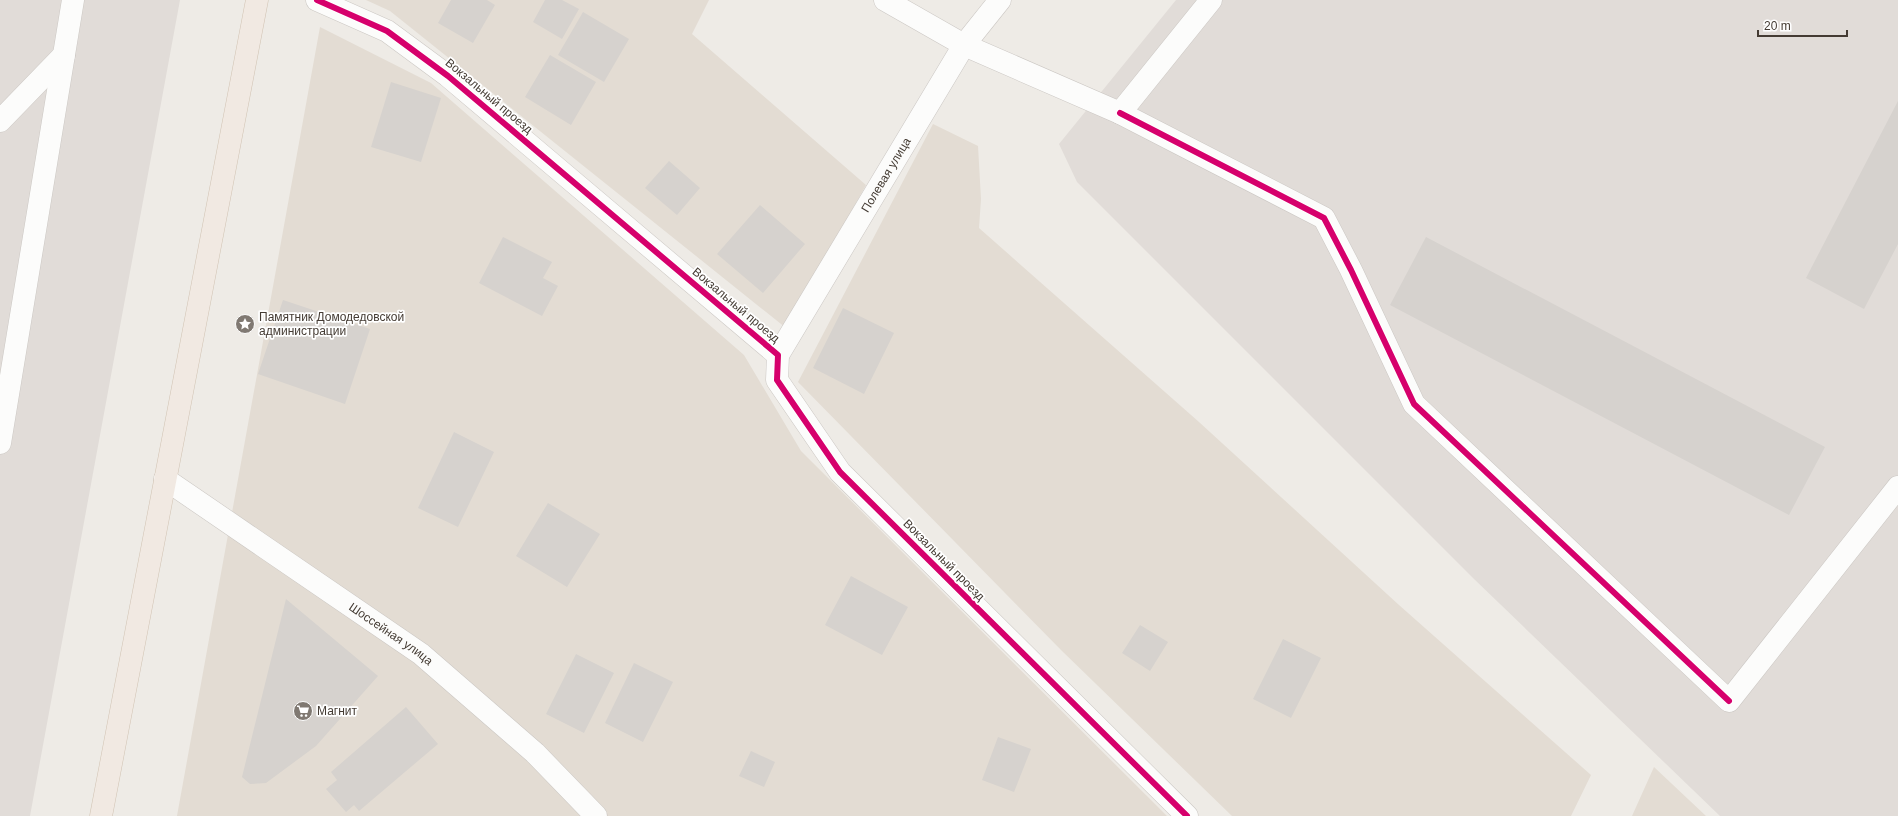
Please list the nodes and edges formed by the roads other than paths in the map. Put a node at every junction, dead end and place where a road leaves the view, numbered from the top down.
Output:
1 (73, 0) edge
2 (257, 0) edge
3 (316, 0) edge
4 (885, 0) edge
5 (1000, 0) edge
6 (1211, 0) edge
7 (964, 45) junction
8 (64, 55) junction
9 (1120, 113) junction
10 (0, 121) edge
11 (778, 355) junction
12 (0, 443) edge
13 (165, 479) junction
14 (1898, 487) edge
15 (101, 816) edge
16 (596, 816) edge
17 (1187, 816) edge

1 - 8 street
2 - 13 main road
3 - 11 street, Вокзальный проезд
4 - 7 street
5 - 7 street, Полевая улица
6 - 9 street
7 - 9 street
7 - 11 street, Полевая улица
8 - 10 street
8 - 12 street
9 - 14 street
11 - 17 street, Вокзальный проезд
13 - 15 main road
13 - 16 street, Шоссейная улица

